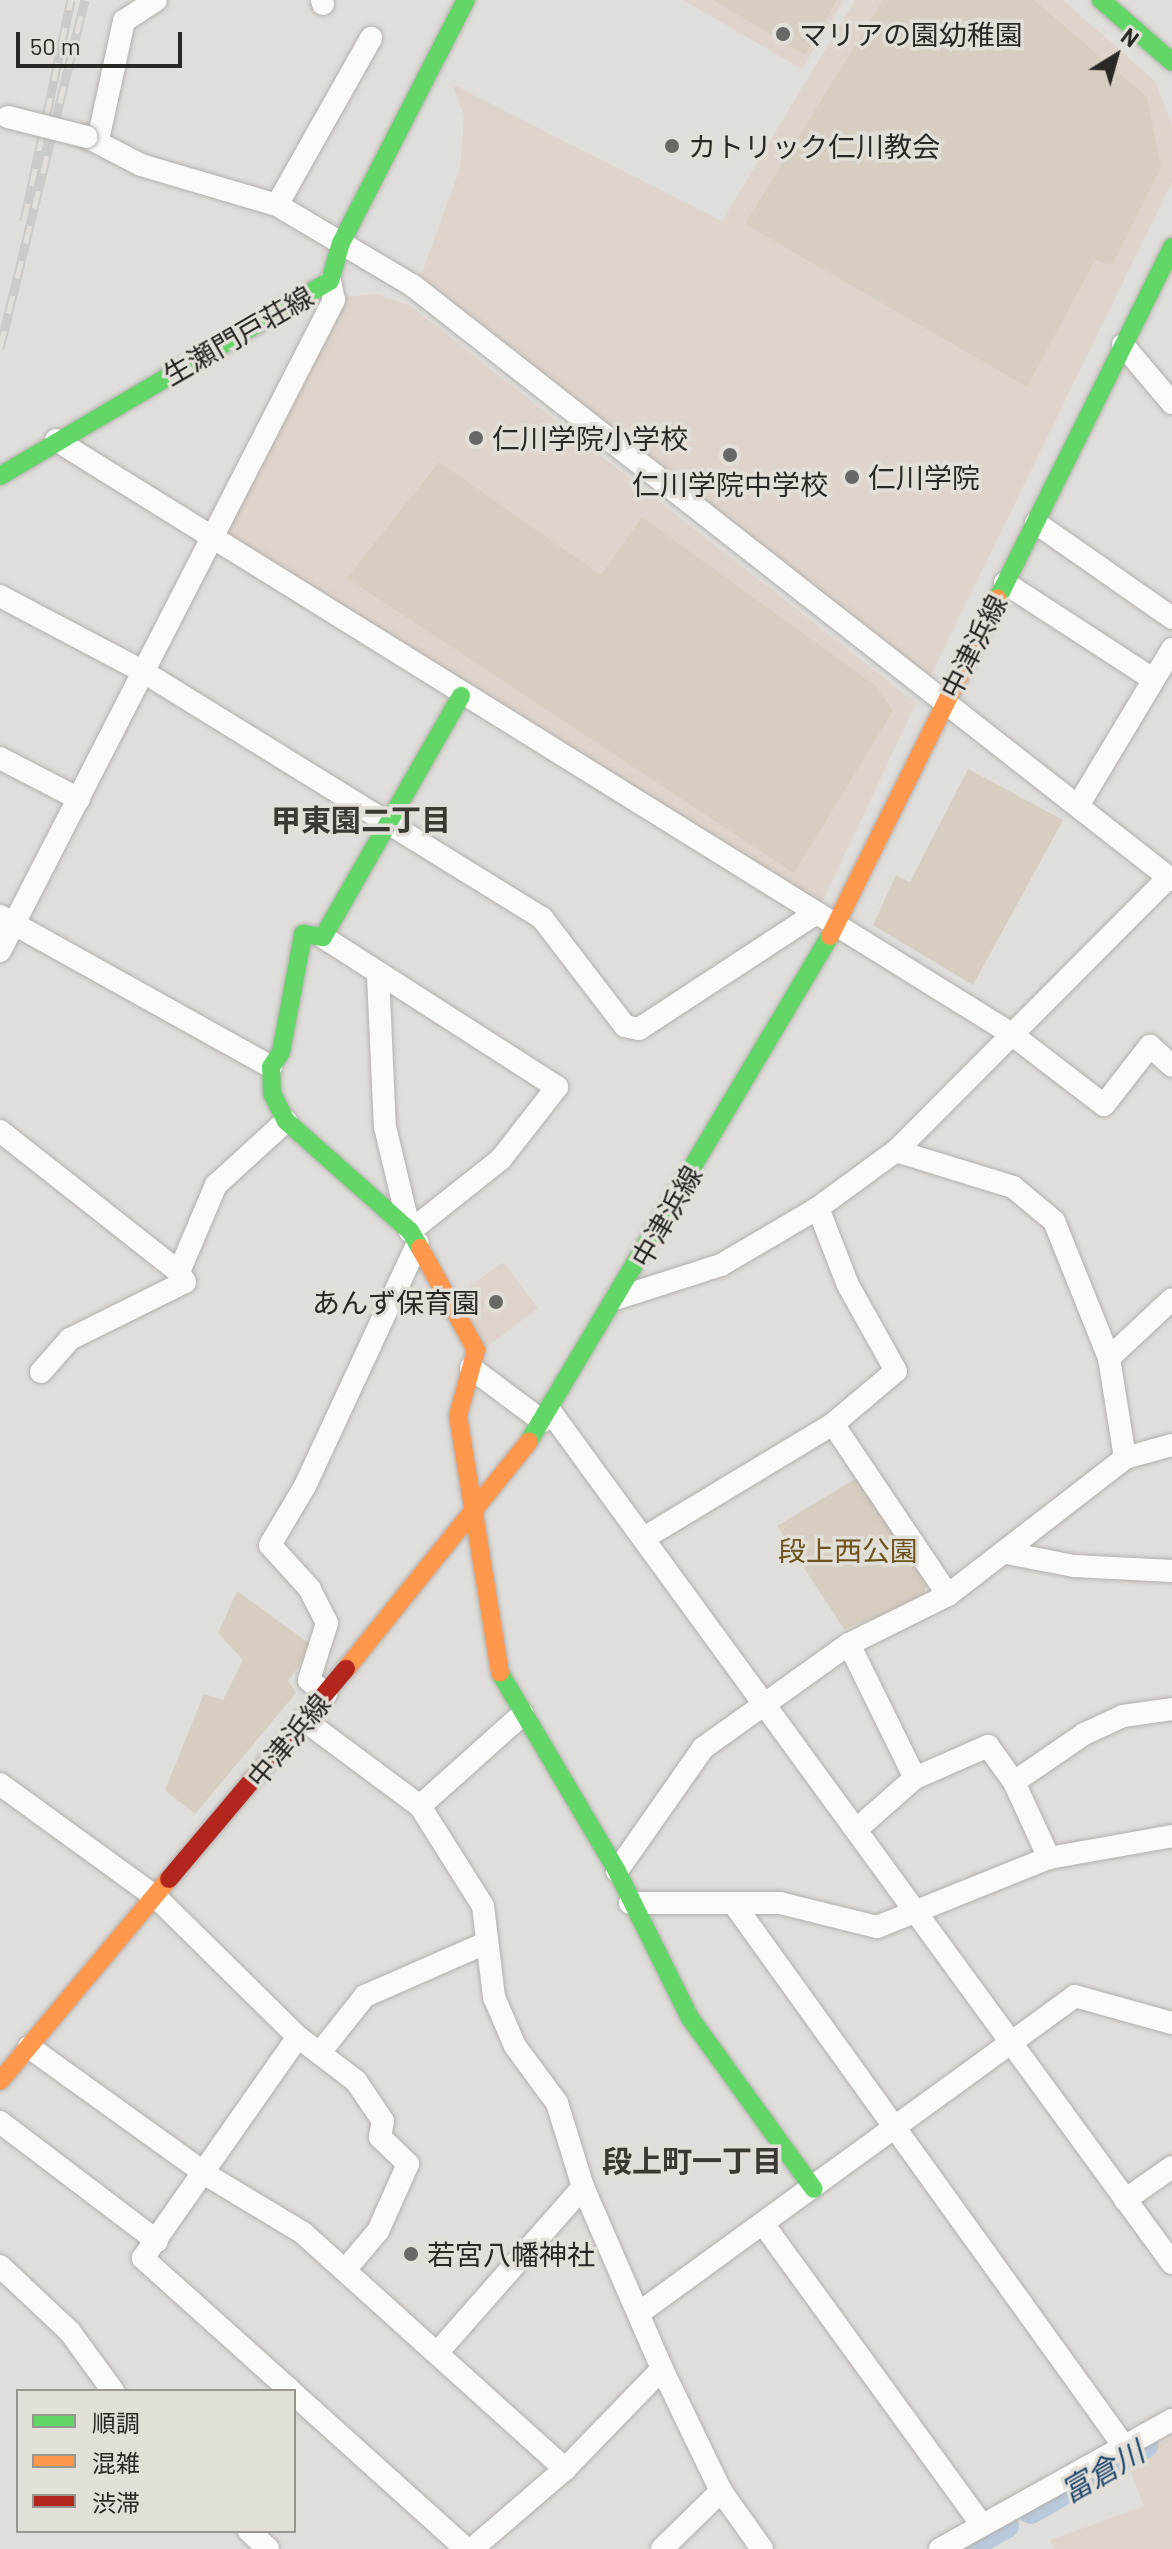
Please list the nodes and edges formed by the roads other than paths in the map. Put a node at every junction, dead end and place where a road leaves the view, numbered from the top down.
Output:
1 (156, 0) edge
2 (466, 0) edge
3 (1101, 0) edge
4 (371, 38) dead end
5 (1172, 62) edge
6 (4, 116) edge
7 (93, 138) junction
8 (277, 205) junction
9 (341, 243) junction
10 (1172, 247) edge
11 (330, 281) junction
12 (1123, 345) junction
13 (1172, 403) edge
14 (56, 440) junction
15 (0, 476) edge
16 (1036, 523) junction
17 (212, 538) junction
18 (1005, 583) junction
19 (0, 596) edge
20 (1172, 618) edge
21 (1172, 649) edge
22 (142, 671) junction
23 (1153, 679) junction
24 (461, 696) junction
25 (943, 705) junction
26 (0, 758) edge
27 (79, 799) junction
28 (1079, 804) junction
29 (387, 823) junction
30 (1170, 879) edge
31 (815, 914) junction
32 (7, 920) edge
33 (835, 927) junction
34 (323, 937) junction
35 (0, 951) edge
36 (378, 975) junction
37 (1010, 1033) junction
38 (1172, 1066) edge
39 (271, 1067) junction
40 (286, 1121) junction
41 (0, 1131) edge
42 (896, 1151) junction
43 (818, 1208) junction
44 (414, 1237) junction
45 (179, 1272) junction
46 (618, 1298) junction
47 (1172, 1299) edge
48 (1109, 1358) junction
49 (471, 1368) junction
50 (41, 1372) dead end
51 (546, 1416) junction
52 (833, 1424) junction
53 (1172, 1445) edge
54 (1125, 1458) junction
55 (477, 1513) junction
56 (644, 1538) junction
57 (1007, 1553) junction
58 (1172, 1571) edge
59 (948, 1595) junction
60 (849, 1644) junction
61 (326, 1694) junction
62 (766, 1702) junction
63 (1172, 1709) edge
64 (523, 1714) junction
65 (304, 1720) junction
66 (915, 1778) junction
67 (1014, 1782) junction
68 (0, 1784) edge
69 (420, 1806) junction
70 (858, 1828) junction
71 (1172, 1836) edge
72 (1049, 1858) junction
73 (617, 1871) junction
74 (157, 1898) junction
75 (630, 1903) junction
76 (734, 1904) junction
77 (917, 1915) junction
78 (486, 1943) junction
79 (1172, 2023) edge
80 (298, 2037) junction
81 (1010, 2045) junction
82 (29, 2047) junction
83 (322, 2050) junction
84 (0, 2081) edge
85 (0, 2122) edge
86 (895, 2129) junction
87 (1172, 2167) edge
88 (207, 2175) junction
89 (583, 2187) junction
90 (814, 2189) junction
91 (1125, 2200) junction
92 (764, 2225) junction
93 (157, 2241) junction
94 (1172, 2263) edge
95 (0, 2266) edge
96 (346, 2269) junction
97 (639, 2313) junction
98 (438, 2352) junction
99 (662, 2369) junction
100 (112, 2389) edge
101 (289, 2389) edge
102 (296, 2396) edge
103 (1172, 2420) edge
104 (1126, 2449) junction
105 (565, 2469) junction
106 (721, 2491) junction
107 (982, 2525) junction
108 (251, 2533) edge
109 (268, 2549) edge
110 (466, 2549) edge
111 (472, 2549) edge
112 (662, 2549) edge
113 (762, 2549) edge
114 (940, 2549) edge

1 - 7 street
2 - 9 street, 生瀬門戸荘線
3 - 5 street
4 - 8 street
6 - 7 street, bridge
7 - 8 street
8 - 9 street
9 - 11 street, 生瀬門戸荘線
9 - 25 street
10 - 12 street, 中津浜線
11 - 14 street, 生瀬門戸荘線
11 - 17 street
12 - 13 street
12 - 16 street, 中津浜線
14 - 15 street, 生瀬門戸荘線
14 - 17 street
16 - 18 street, 中津浜線
16 - 20 street
17 - 22 street
17 - 24 street
18 - 23 street
18 - 25 street, 中津浜線
19 - 22 street
21 - 23 street
22 - 27 street
22 - 29 street
23 - 28 street
24 - 29 street
24 - 31 street
25 - 28 street
25 - 33 street, 中津浜線
26 - 27 street
27 - 32 street
28 - 30 street
29 - 31 street
29 - 34 street
30 - 37 street
31 - 33 street
32 - 35 street
32 - 39 street
33 - 37 street
33 - 46 street, 中津浜線
34 - 36 street
34 - 39 street
36 - 44 street
36 - 44 street
37 - 38 street
37 - 42 street
39 - 40 street
40 - 44 street
40 - 45 street
41 - 45 street
42 - 43 street
42 - 48 street
43 - 46 street
43 - 52 street
44 - 49 street
44 - 61 street
45 - 50 street
46 - 51 street, 中津浜線
47 - 48 street
48 - 54 street
49 - 51 street
49 - 55 street
51 - 55 street, 中津浜線
51 - 56 street
52 - 56 street
52 - 59 street
53 - 54 street
54 - 57 street
55 - 61 street, 中津浜線
55 - 64 street
56 - 62 street
57 - 58 street
57 - 59 street
59 - 60 street
60 - 62 street
60 - 66 street
61 - 65 street, 中津浜線
62 - 70 street
62 - 73 street
63 - 67 street
64 - 69 street
64 - 73 street
65 - 69 street
65 - 74 street, 中津浜線
66 - 67 street
66 - 70 street
67 - 72 street
68 - 74 street
69 - 78 street
70 - 77 street
71 - 72 street
72 - 77 street
73 - 75 street
74 - 80 street
74 - 82 street, 中津浜線
75 - 76 street
75 - 90 street
76 - 77 street
76 - 86 street
77 - 81 street
78 - 83 street
78 - 89 street
79 - 81 street
80 - 83 street
80 - 88 street
81 - 86 street
81 - 91 street
82 - 84 street, 中津浜線
82 - 88 street
83 - 96 street
85 - 93 street
86 - 90 street
86 - 104 street
87 - 91 street
88 - 93 street
88 - 96 street
89 - 97 street
89 - 98 street
90 - 92 street
91 - 94 street
92 - 97 street
92 - 107 street
93 - 101 street
95 - 100 street
96 - 98 street
97 - 99 street
98 - 105 street
99 - 105 street
99 - 106 street
102 - 110 street
103 - 104 street
104 - 107 street
105 - 111 street
106 - 112 street
106 - 113 street
107 - 114 street
108 - 109 street

